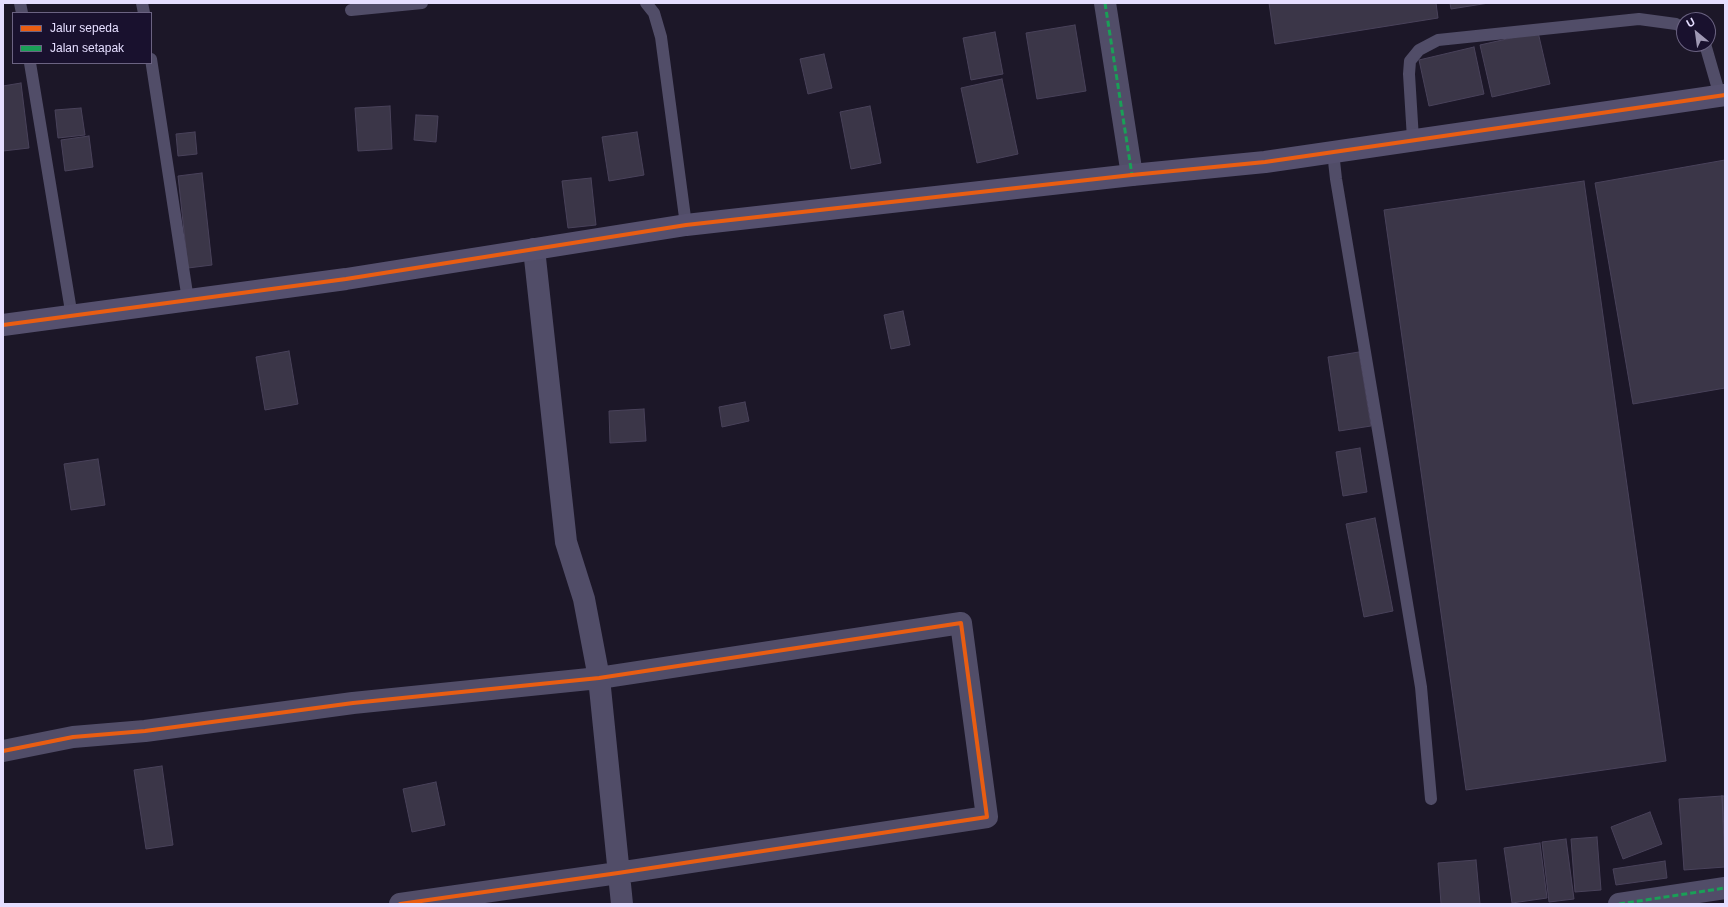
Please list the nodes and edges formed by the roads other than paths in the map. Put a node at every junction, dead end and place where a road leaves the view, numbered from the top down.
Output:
1 (422, 3) edge
2 (646, 3) edge
3 (1105, 3) edge
4 (351, 10) dead end
5 (1676, 24) edge
6 (1708, 52) edge
7 (30, 64) edge
8 (152, 64) edge
9 (1723, 95) edge
10 (1413, 139) junction
11 (1333, 152) junction
12 (1132, 175) junction
13 (686, 225) junction
14 (534, 249) junction
15 (188, 300) junction
16 (72, 317) junction
17 (3, 325) edge
18 (599, 678) junction
19 (3, 751) edge
20 (1431, 799) dead end
21 (618, 874) junction
22 (1725, 888) edge
23 (400, 904) edge
24 (622, 904) edge
25 (1619, 904) edge

1 - 4 lane
2 - 13 lane
3 - 12 street
5 - 10 lane
6 - 9 lane
7 - 16 lane
8 - 15 lane
9 - 10 street
10 - 11 street
11 - 12 street
11 - 20 lane
12 - 13 street
13 - 14 street
14 - 15 street
14 - 18 street
15 - 16 street
16 - 17 street
18 - 19 street
18 - 21 street
18 - 21 street
21 - 23 street
21 - 24 street
22 - 25 street

